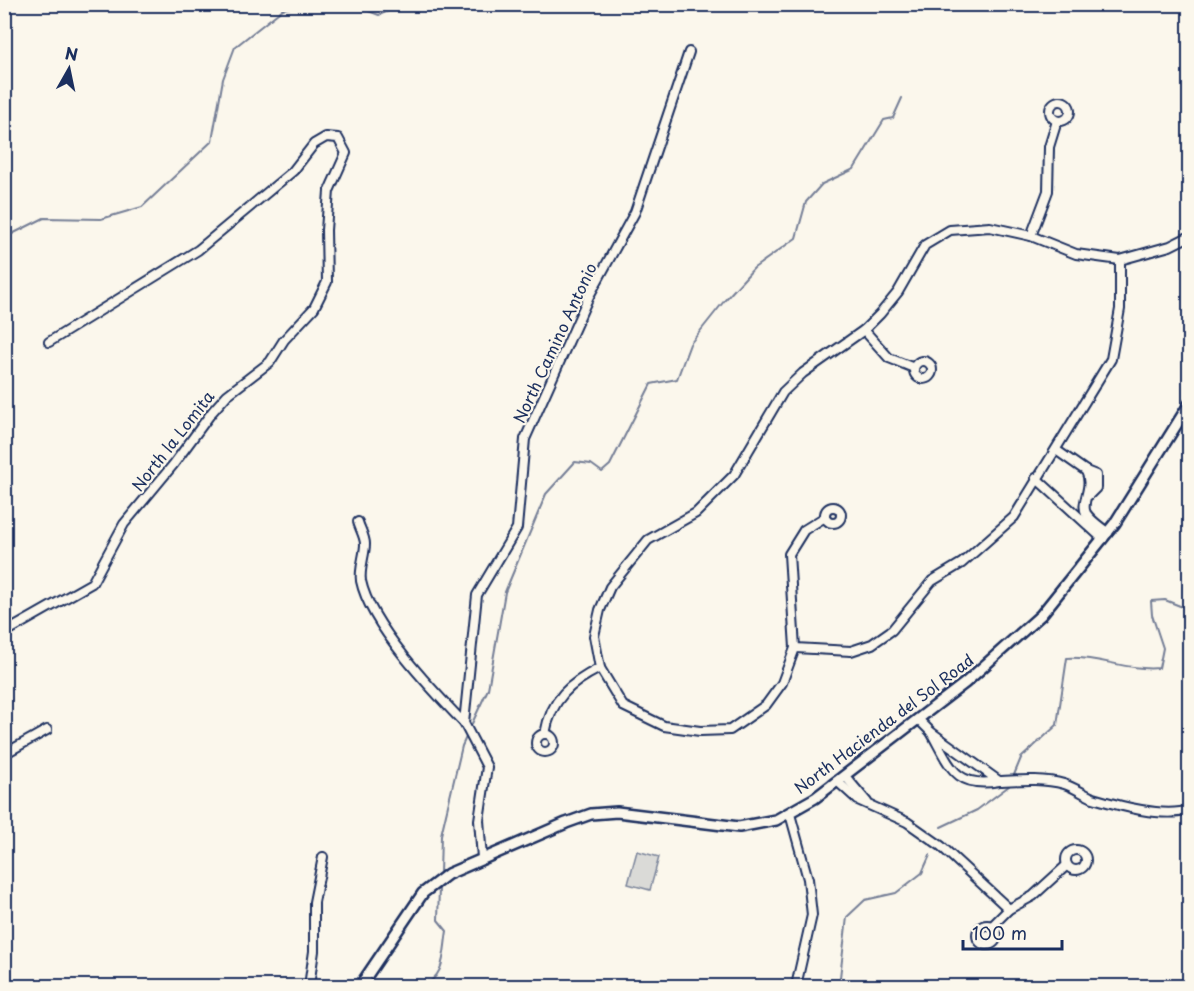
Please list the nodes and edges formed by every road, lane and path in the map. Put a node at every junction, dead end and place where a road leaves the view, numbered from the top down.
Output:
1 (689, 52) dead end
2 (1057, 121) dead end
3 (1031, 236) junction
4 (1190, 236) edge
5 (1120, 260) junction
6 (864, 330) junction
7 (48, 342) dead end
8 (914, 368) dead end
9 (1188, 410) edge
10 (1056, 450) junction
11 (1036, 478) junction
12 (825, 517) dead end
13 (358, 522) dead end
14 (1105, 536) junction
15 (4, 633) edge
16 (795, 648) junction
17 (600, 668) junction
18 (918, 719) junction
19 (464, 723) junction
20 (47, 730) dead end
21 (931, 732) junction
22 (545, 734) dead end
23 (4, 754) edge
24 (841, 779) junction
25 (999, 781) junction
26 (1190, 810) edge
27 (790, 814) junction
28 (323, 857) dead end
29 (482, 858) junction
30 (1067, 865) dead end
31 (1009, 909) junction
32 (992, 926) dead end
33 (309, 987) edge
34 (360, 987) edge
35 (796, 987) edge

1 - 19 street, North Camino Antonio
2 - 3 street
3 - 5 street
3 - 6 street
4 - 5 street
5 - 10 street
6 - 8 street
6 - 17 street
7 - 15 street, North la Lomita
9 - 14 street, North Hacienda del Sol Road
10 - 11 street
10 - 14 street
11 - 14 street
11 - 16 street
12 - 16 street
13 - 19 street
14 - 18 street, North Hacienda del Sol Road
16 - 17 street
17 - 22 street
18 - 21 street
18 - 24 street, North Hacienda del Sol Road
19 - 29 street
20 - 23 street
21 - 25 street
21 - 25 street
24 - 27 street, North Hacienda del Sol Road
24 - 31 street
25 - 26 street
27 - 29 street, North Hacienda del Sol Road
27 - 35 street
28 - 33 street
29 - 34 street, North Hacienda del Sol Road
30 - 31 street
31 - 32 street

